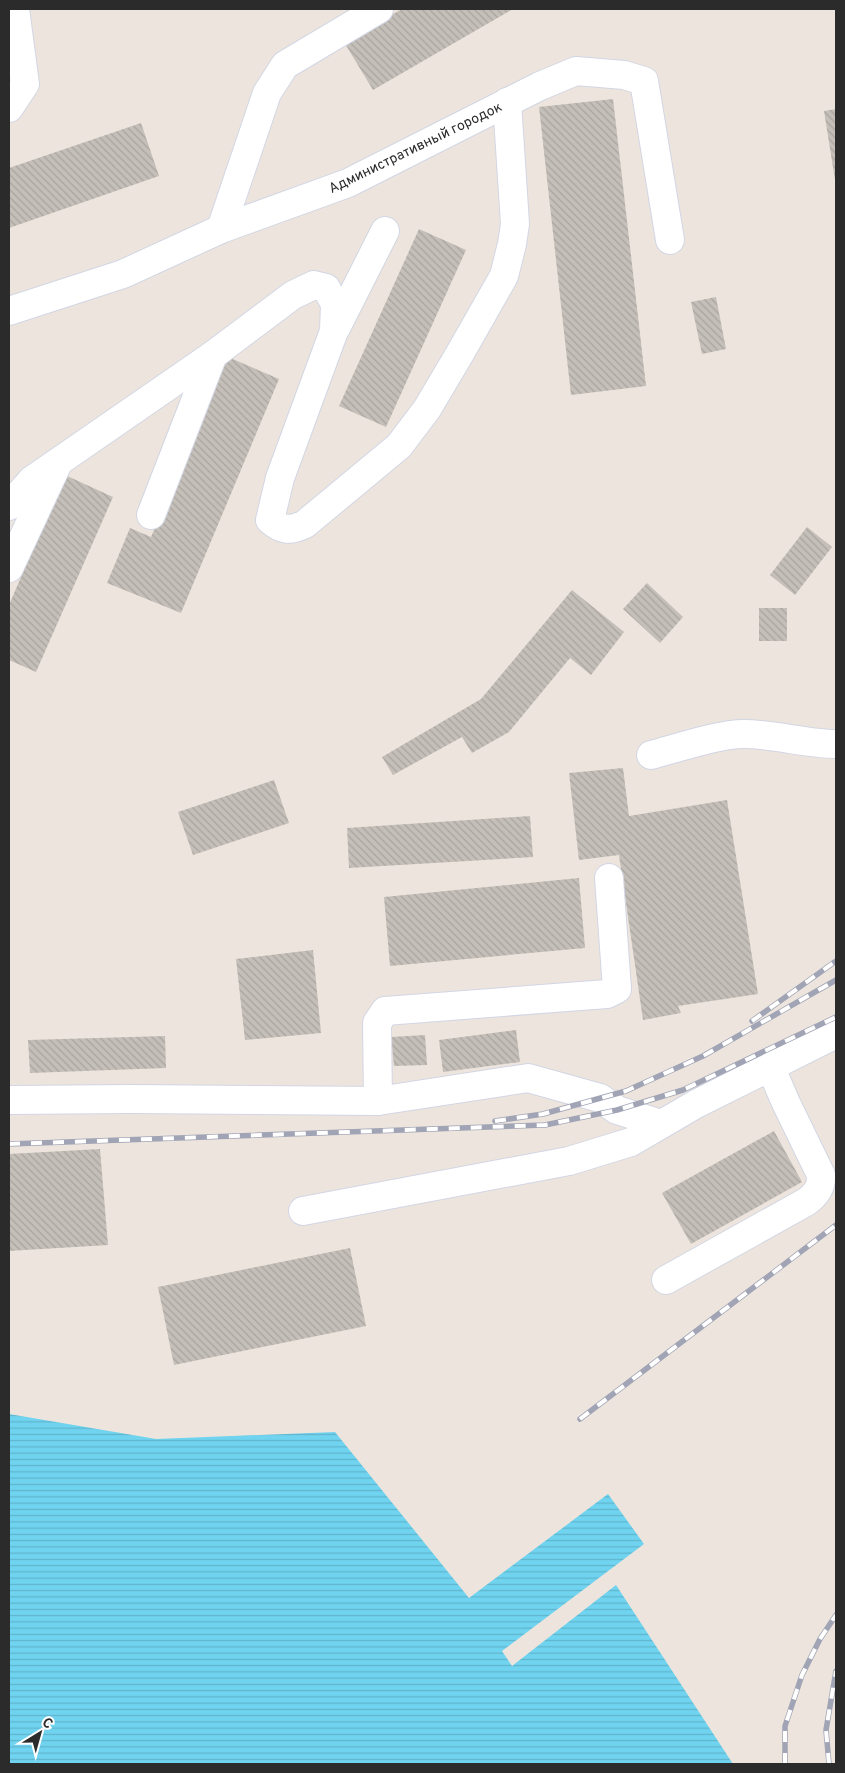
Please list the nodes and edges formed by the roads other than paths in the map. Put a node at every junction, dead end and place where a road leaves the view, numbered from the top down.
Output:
1 (13, 9) edge
2 (379, 9) edge
3 (9, 12) edge
4 (507, 102) junction
5 (9, 108) edge
6 (221, 229) junction
7 (385, 231) dead end
8 (670, 240) dead end
9 (9, 311) edge
10 (334, 331) junction
11 (214, 355) junction
12 (59, 461) junction
13 (9, 506) edge
14 (152, 515) dead end
15 (9, 568) edge
16 (836, 744) edge
17 (651, 755) dead end
18 (609, 878) dead end
19 (836, 1034) edge
20 (770, 1066) junction
21 (9, 1100) edge
22 (378, 1101) junction
23 (662, 1124) junction
24 (303, 1211) dead end
25 (666, 1280) dead end

1 - 3 street
1 - 5 street
2 - 6 street
4 - 6 street, Административный городок
4 - 8 street, Административный городок
4 - 10 street
6 - 9 street, Административный городок
7 - 10 street
10 - 11 street
11 - 12 street
11 - 14 street
12 - 13 street
12 - 15 street
16 - 17 street
18 - 22 street
19 - 20 street
20 - 23 street
20 - 25 street
21 - 22 street
22 - 23 street
23 - 24 street

